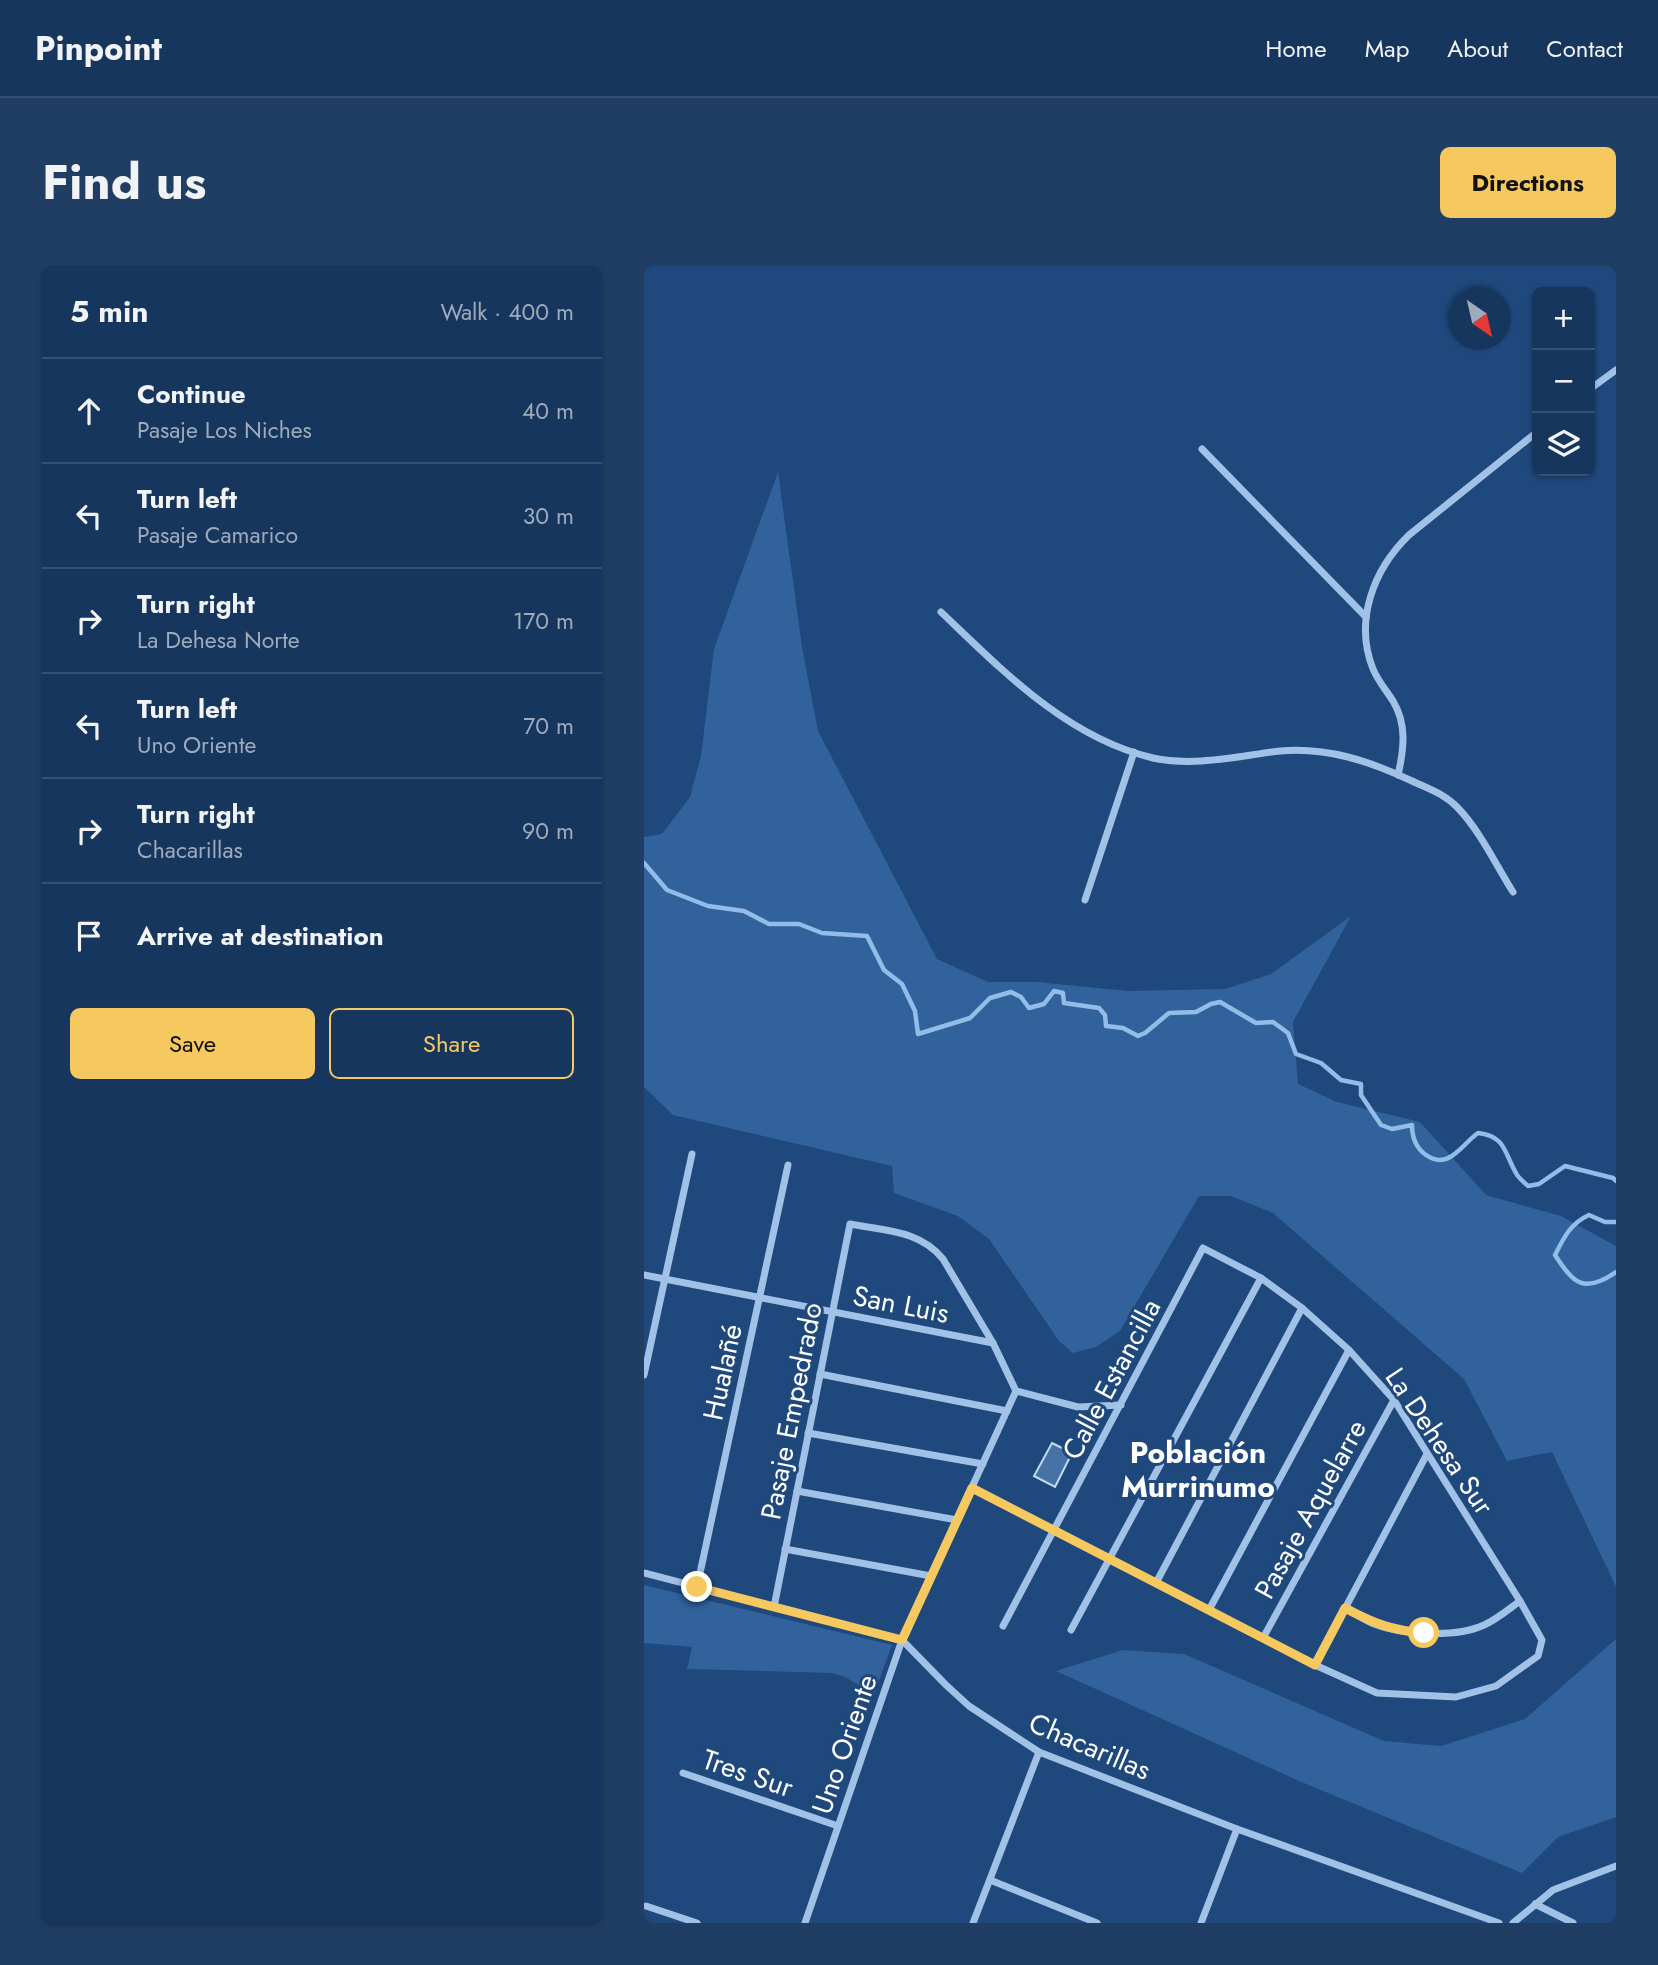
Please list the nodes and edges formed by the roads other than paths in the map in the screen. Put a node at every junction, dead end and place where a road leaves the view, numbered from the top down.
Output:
1 (1616, 370) edge
2 (1595, 385) edge
3 (1532, 436) edge
4 (1202, 449) dead end
5 (941, 612) dead end
6 (1366, 617) junction
7 (1134, 752) junction
8 (1398, 775) junction
9 (1513, 892) dead end
10 (1085, 900) dead end
11 (692, 1154) dead end
12 (788, 1165) dead end
13 (1203, 1248) joint
14 (644, 1275) edge
15 (1261, 1278) junction
16 (664, 1279) junction
17 (759, 1298) junction
18 (1302, 1308) junction
19 (832, 1312) junction
20 (993, 1343) junction
21 (1349, 1350) junction
22 (644, 1374) edge
23 (820, 1374) junction
24 (1016, 1391) junction
25 (1394, 1400) junction
26 (1121, 1405) junction
27 (1007, 1411) junction
28 (808, 1433) junction
29 (1427, 1454) junction
30 (983, 1464) junction
31 (972, 1488) junction
32 (797, 1491) junction
33 (957, 1520) junction
34 (1056, 1530) junction
35 (785, 1549) junction
36 (1109, 1559) junction
37 (644, 1573) edge
38 (931, 1576) junction
39 (1156, 1583) junction
40 (697, 1587) junction
41 (1520, 1601) junction
42 (774, 1607) junction
43 (1345, 1608) junction
44 (1209, 1610) junction
45 (1003, 1626) dead end
46 (1070, 1630) dead end
47 (1263, 1638) junction
48 (902, 1640) junction
49 (1315, 1665) junction
50 (1039, 1752) junction
51 (683, 1773) dead end
52 (838, 1826) junction
53 (1237, 1829) junction
54 (1616, 1866) edge
55 (990, 1880) junction
56 (1535, 1904) junction
57 (646, 1906) dead end
58 (697, 1923) edge
59 (805, 1923) edge
60 (973, 1923) edge
61 (1097, 1923) edge
62 (1201, 1923) edge
63 (1499, 1923) edge
64 (1513, 1923) edge
65 (1573, 1923) edge

1 - 2 street
3 - 6 street
4 - 6 street
5 - 7 street
6 - 8 street
7 - 8 street
7 - 10 street
8 - 9 street
11 - 16 street
12 - 17 street, Hualañé
13 - 15 street, La Dehesa Sur
13 - 26 street, Calle Estancilla
14 - 16 street, San Luis
15 - 18 street, La Dehesa Sur
15 - 36 street
16 - 17 street, San Luis
16 - 22 street
17 - 19 street, San Luis
17 - 40 street, Hualañé
18 - 21 street, La Dehesa Sur
18 - 39 street
19 - 20 street, San Luis
19 - 20 street, Pasaje Empedrado
19 - 23 street, Pasaje Empedrado
20 - 24 street
21 - 25 street, La Dehesa Sur
21 - 44 street
23 - 27 street
23 - 28 street, Pasaje Empedrado
24 - 26 street
24 - 27 street, Uno Oriente
25 - 29 street, La Dehesa Sur
25 - 47 street, Pasaje Aquelarre
26 - 34 street, Calle Estancilla
27 - 30 street, Uno Oriente
28 - 30 street
28 - 32 street, Pasaje Empedrado
29 - 41 street, La Dehesa Sur
29 - 43 street
30 - 31 street, Uno Oriente
31 - 33 street, Uno Oriente
31 - 34 street
32 - 33 street
32 - 35 street, Pasaje Empedrado
33 - 38 street, Uno Oriente
34 - 36 street
34 - 45 street, Calle Estancilla
35 - 38 street
35 - 42 street, Pasaje Empedrado
36 - 39 street
36 - 46 street
37 - 40 street
38 - 48 street, Uno Oriente
39 - 44 street
40 - 42 street
41 - 43 street
41 - 49 street, La Dehesa Sur
42 - 48 street
43 - 49 street
44 - 47 street
47 - 49 street
48 - 50 street, Chacarillas
48 - 52 street, Uno Oriente
50 - 53 street, Chacarillas
50 - 55 street
51 - 52 street, Tres Sur
52 - 59 street, Uno Oriente
53 - 62 street
53 - 63 street, Chacarillas
54 - 56 street
55 - 60 street
55 - 61 street
56 - 64 street
56 - 65 street
57 - 58 street

